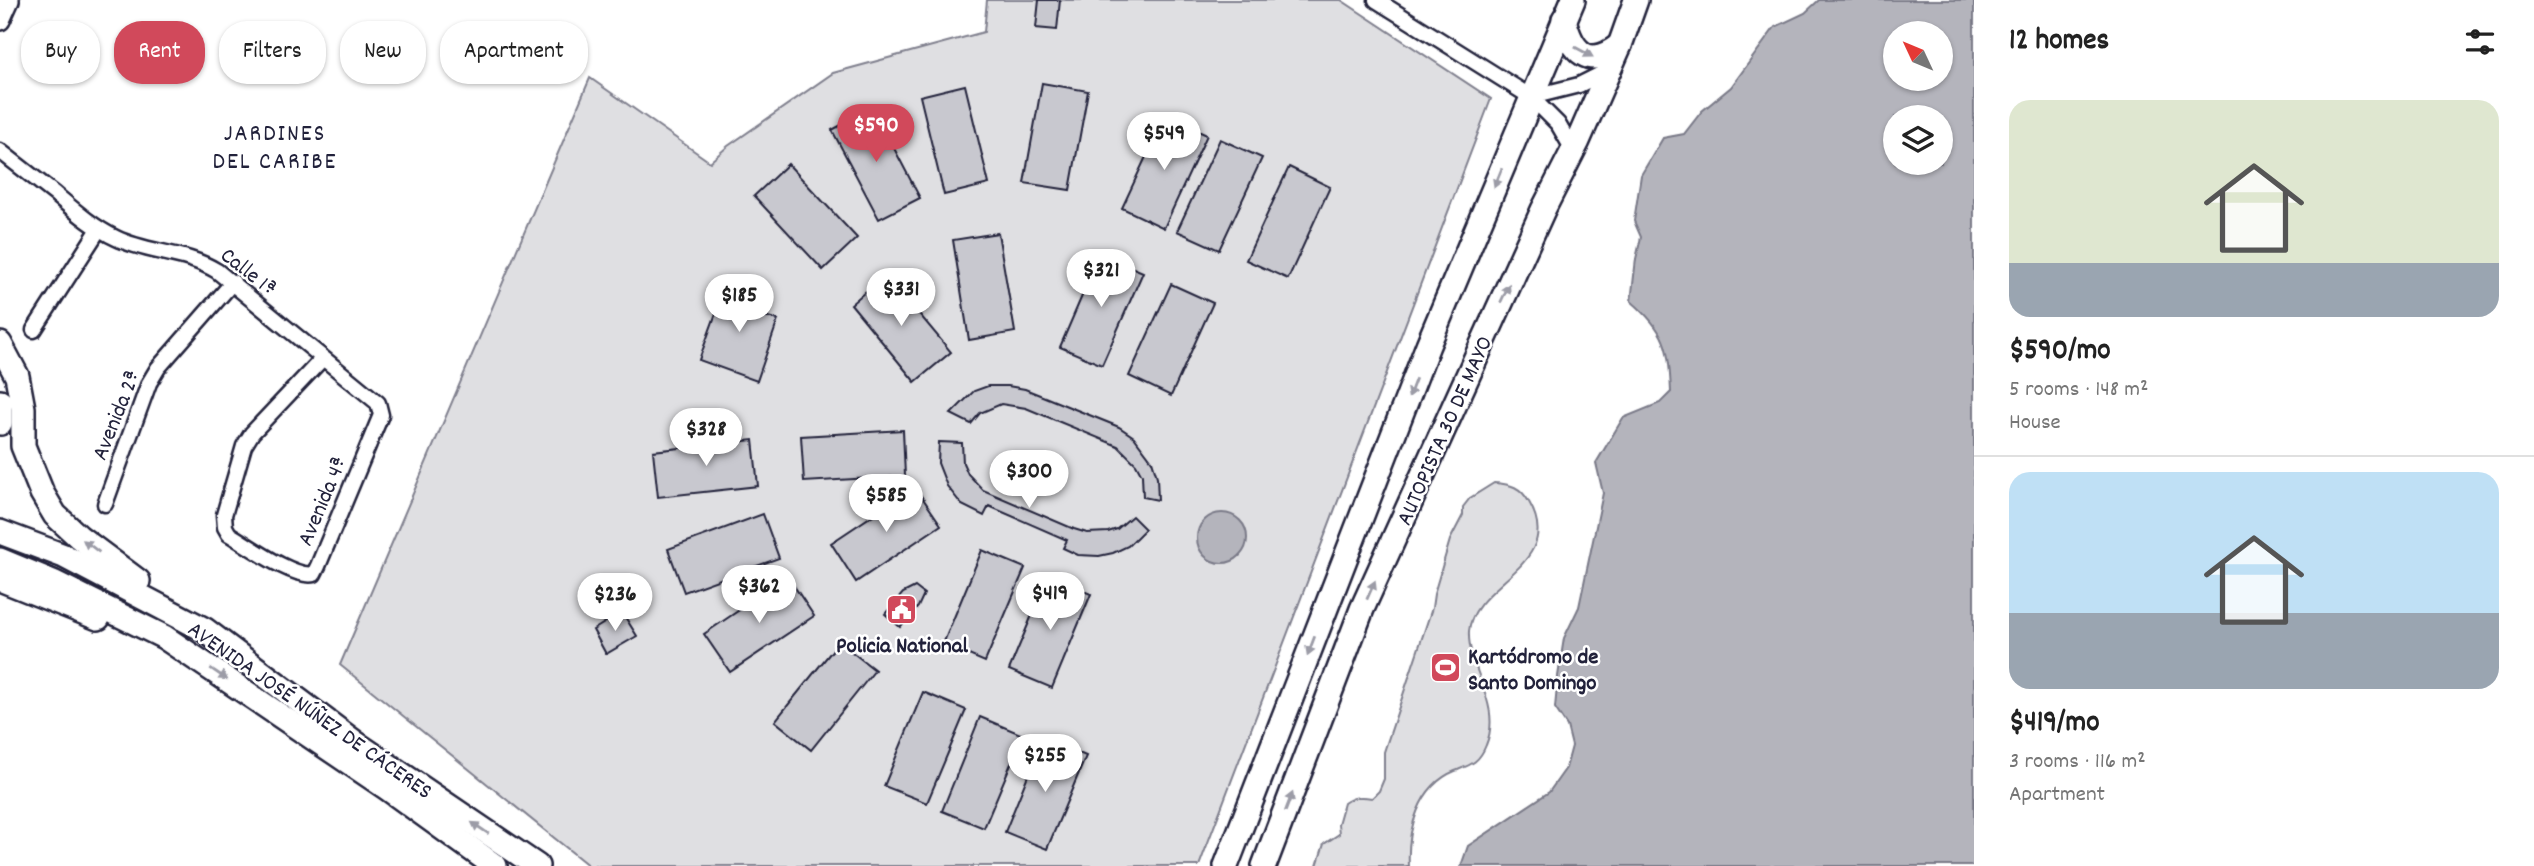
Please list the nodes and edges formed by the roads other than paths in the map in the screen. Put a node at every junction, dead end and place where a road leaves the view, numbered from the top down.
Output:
1 (9, 0) edge
2 (1376, 0) edge
3 (1636, 0) edge
4 (1569, 10) edge
5 (0, 20) edge
6 (1620, 45) junction
7 (1609, 70) junction
8 (1531, 97) junction
9 (1573, 150) junction
10 (0, 151) edge
11 (99, 229) junction
12 (233, 282) junction
13 (34, 330) dead end
14 (0, 344) edge
15 (323, 359) junction
16 (0, 402) edge
17 (381, 415) joint
18 (0, 423) edge
19 (105, 504) dead end
20 (0, 532) edge
21 (0, 560) edge
22 (0, 579) edge
23 (205, 630) junction
24 (193, 657) junction
25 (495, 866) edge
26 (537, 866) edge
27 (1226, 866) edge
28 (1265, 866) edge

1 - 5 main road
2 - 8 street
3 - 6 main road, AUTOPISTA 30 DE MAYO
4 -> 6 main road
4 - 8 main road, AUTOPISTA 30 DE MAYO
6 - 7 main road, AUTOPISTA 30 DE MAYO
7 - 8 street
7 - 9 main road, AUTOPISTA 30 DE MAYO
8 - 9 street
8 -> 27 main road, AUTOPISTA 30 DE MAYO
28 -> 9 main road, AUTOPISTA 30 DE MAYO
10 - 11 street, Calle 1ª
11 - 12 street, Calle 1ª
11 - 13 street
12 - 15 street, Calle 1ª
12 - 19 street, Avenida 2ª
23 -> 14 main road
15 - 17 street, Calle 1ª
15 - 17 street, Avenida 4ª
16 - 18 main road
20 - 23 main road, AVENIDA JOSÉ NÚÑEZ DE CÁCERES
21 - 24 main road, AVENIDA JOSÉ NÚÑEZ DE CÁCERES
22 - 24 main road
26 -> 23 main road, AVENIDA JOSÉ NÚÑEZ DE CÁCERES
24 -> 25 main road, AVENIDA JOSÉ NÚÑEZ DE CÁCERES

